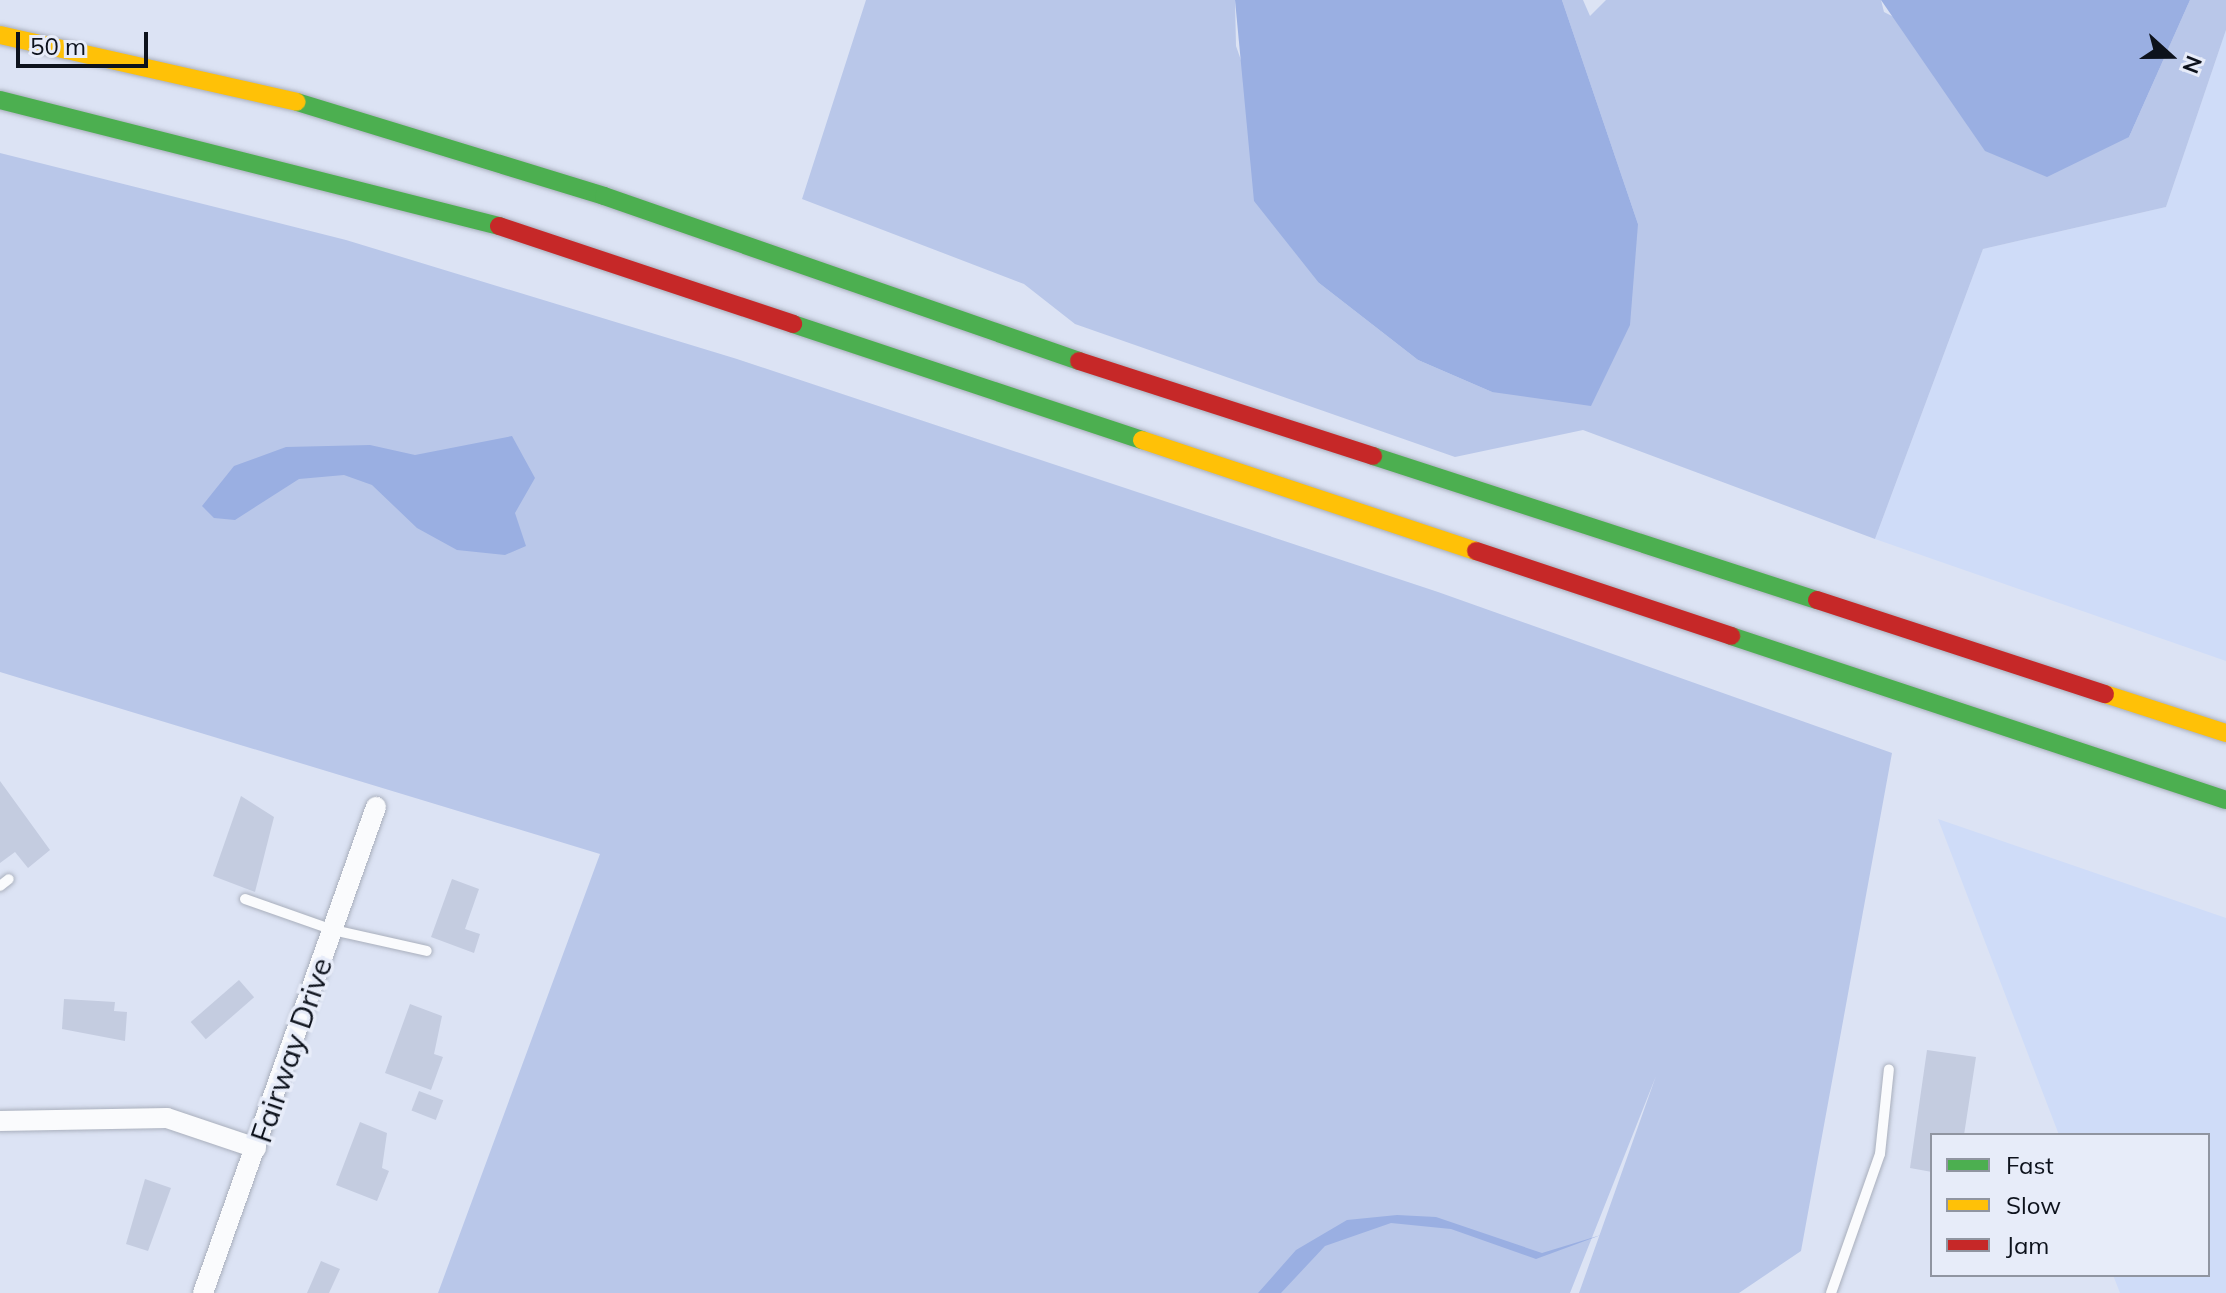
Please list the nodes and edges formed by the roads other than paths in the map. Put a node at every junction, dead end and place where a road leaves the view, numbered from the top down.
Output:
1 (0, 35) edge
2 (0, 100) edge
3 (2226, 733) edge
4 (2226, 800) edge
5 (376, 807) dead end
6 (245, 899) dead end
7 (333, 930) junction
8 (427, 951) dead end
9 (1889, 1069) dead end
10 (0, 1121) edge
11 (256, 1148) junction
12 (203, 1293) edge
13 (1831, 1293) edge

1 - 3 highway
2 - 4 highway
5 - 7 street, Fairway Drive
6 - 7 lane
7 - 8 lane
7 - 11 street, Fairway Drive
9 - 13 lane
10 - 11 street
11 - 12 street, Fairway Drive

